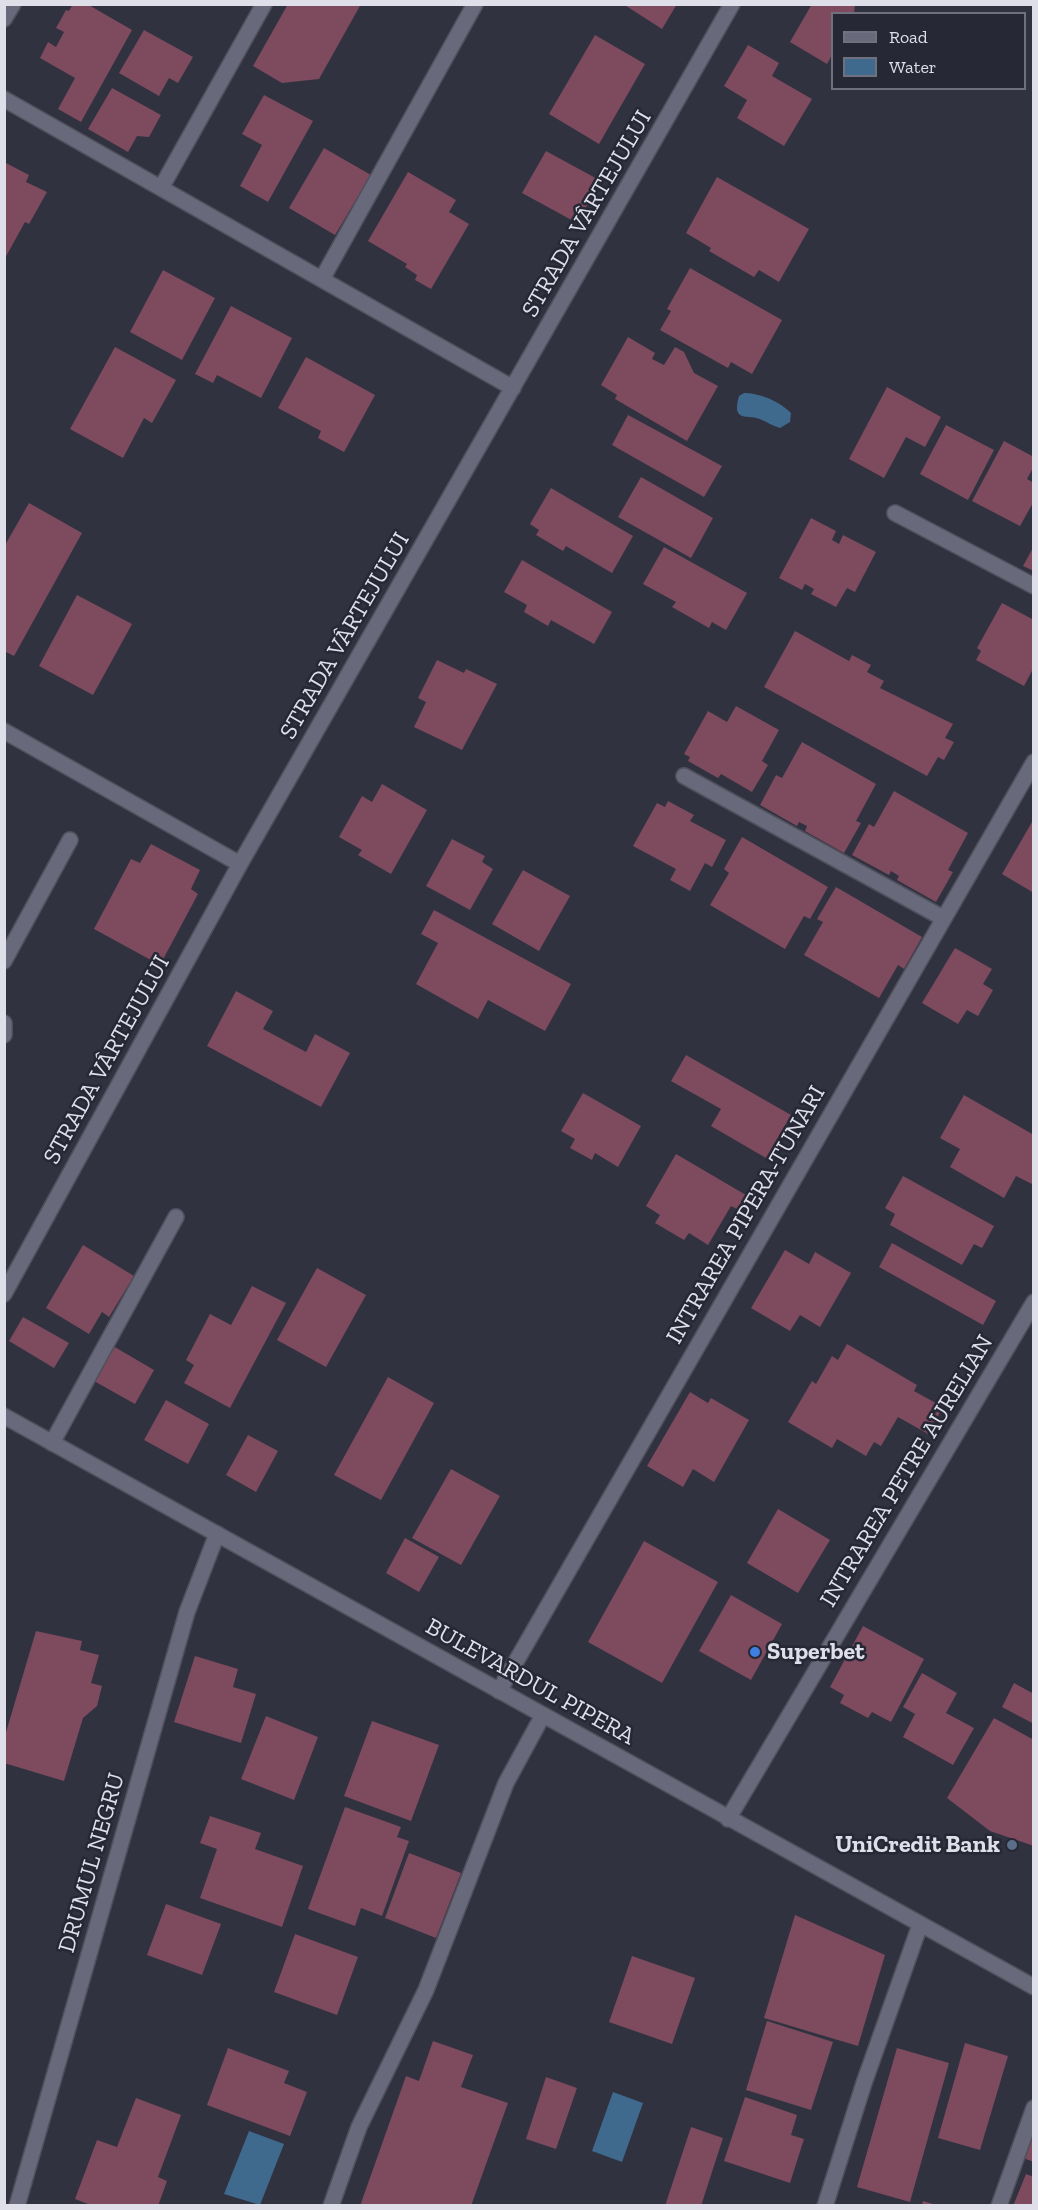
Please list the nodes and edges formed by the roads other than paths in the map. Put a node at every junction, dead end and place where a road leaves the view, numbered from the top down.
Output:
1 (13, 4) edge
2 (264, 4) edge
3 (475, 4) edge
4 (732, 4) edge
5 (4, 20) edge
6 (4, 99) edge
7 (161, 188) junction
8 (322, 279) junction
9 (513, 388) junction
10 (895, 513) dead end
11 (1034, 586) edge
12 (4, 731) edge
13 (1034, 762) edge
14 (684, 776) dead end
15 (70, 840) dead end
16 (240, 864) junction
17 (943, 918) junction
18 (4, 961) edge
19 (4, 1023) edge
20 (4, 1035) edge
21 (176, 1217) dead end
22 (4, 1294) edge
23 (1034, 1302) edge
24 (4, 1416) edge
25 (52, 1443) junction
26 (217, 1534) junction
27 (499, 1691) junction
28 (543, 1715) junction
29 (728, 1819) junction
30 (920, 1925) junction
31 (1034, 1987) edge
32 (1034, 2108) edge
33 (17, 2205) edge
34 (331, 2205) edge
35 (825, 2205) edge
36 (999, 2205) edge

1 - 5 street
2 - 7 street
3 - 8 street
4 - 9 street, STRADA VÂRTEJULUI
6 - 7 street
7 - 8 street
8 - 9 street
9 - 16 street, STRADA VÂRTEJULUI
10 - 11 street
12 - 16 street
13 - 17 street, INTRAREA PIPERA-TUNARI
14 - 17 street
15 - 18 street
16 - 22 street, STRADA VÂRTEJULUI
17 - 27 street, INTRAREA PIPERA-TUNARI
19 - 20 street
21 - 25 street
23 - 29 street, INTRAREA PETRE AURELIAN
24 - 25 street, BULEVARDUL PIPERA
25 - 26 street, BULEVARDUL PIPERA
26 - 27 street, BULEVARDUL PIPERA
26 - 33 street, DRUMUL NEGRU
27 - 28 street, BULEVARDUL PIPERA
28 - 29 street, BULEVARDUL PIPERA
28 - 34 street
29 - 30 street, BULEVARDUL PIPERA
30 - 31 street, BULEVARDUL PIPERA
30 - 35 street
32 - 36 street

